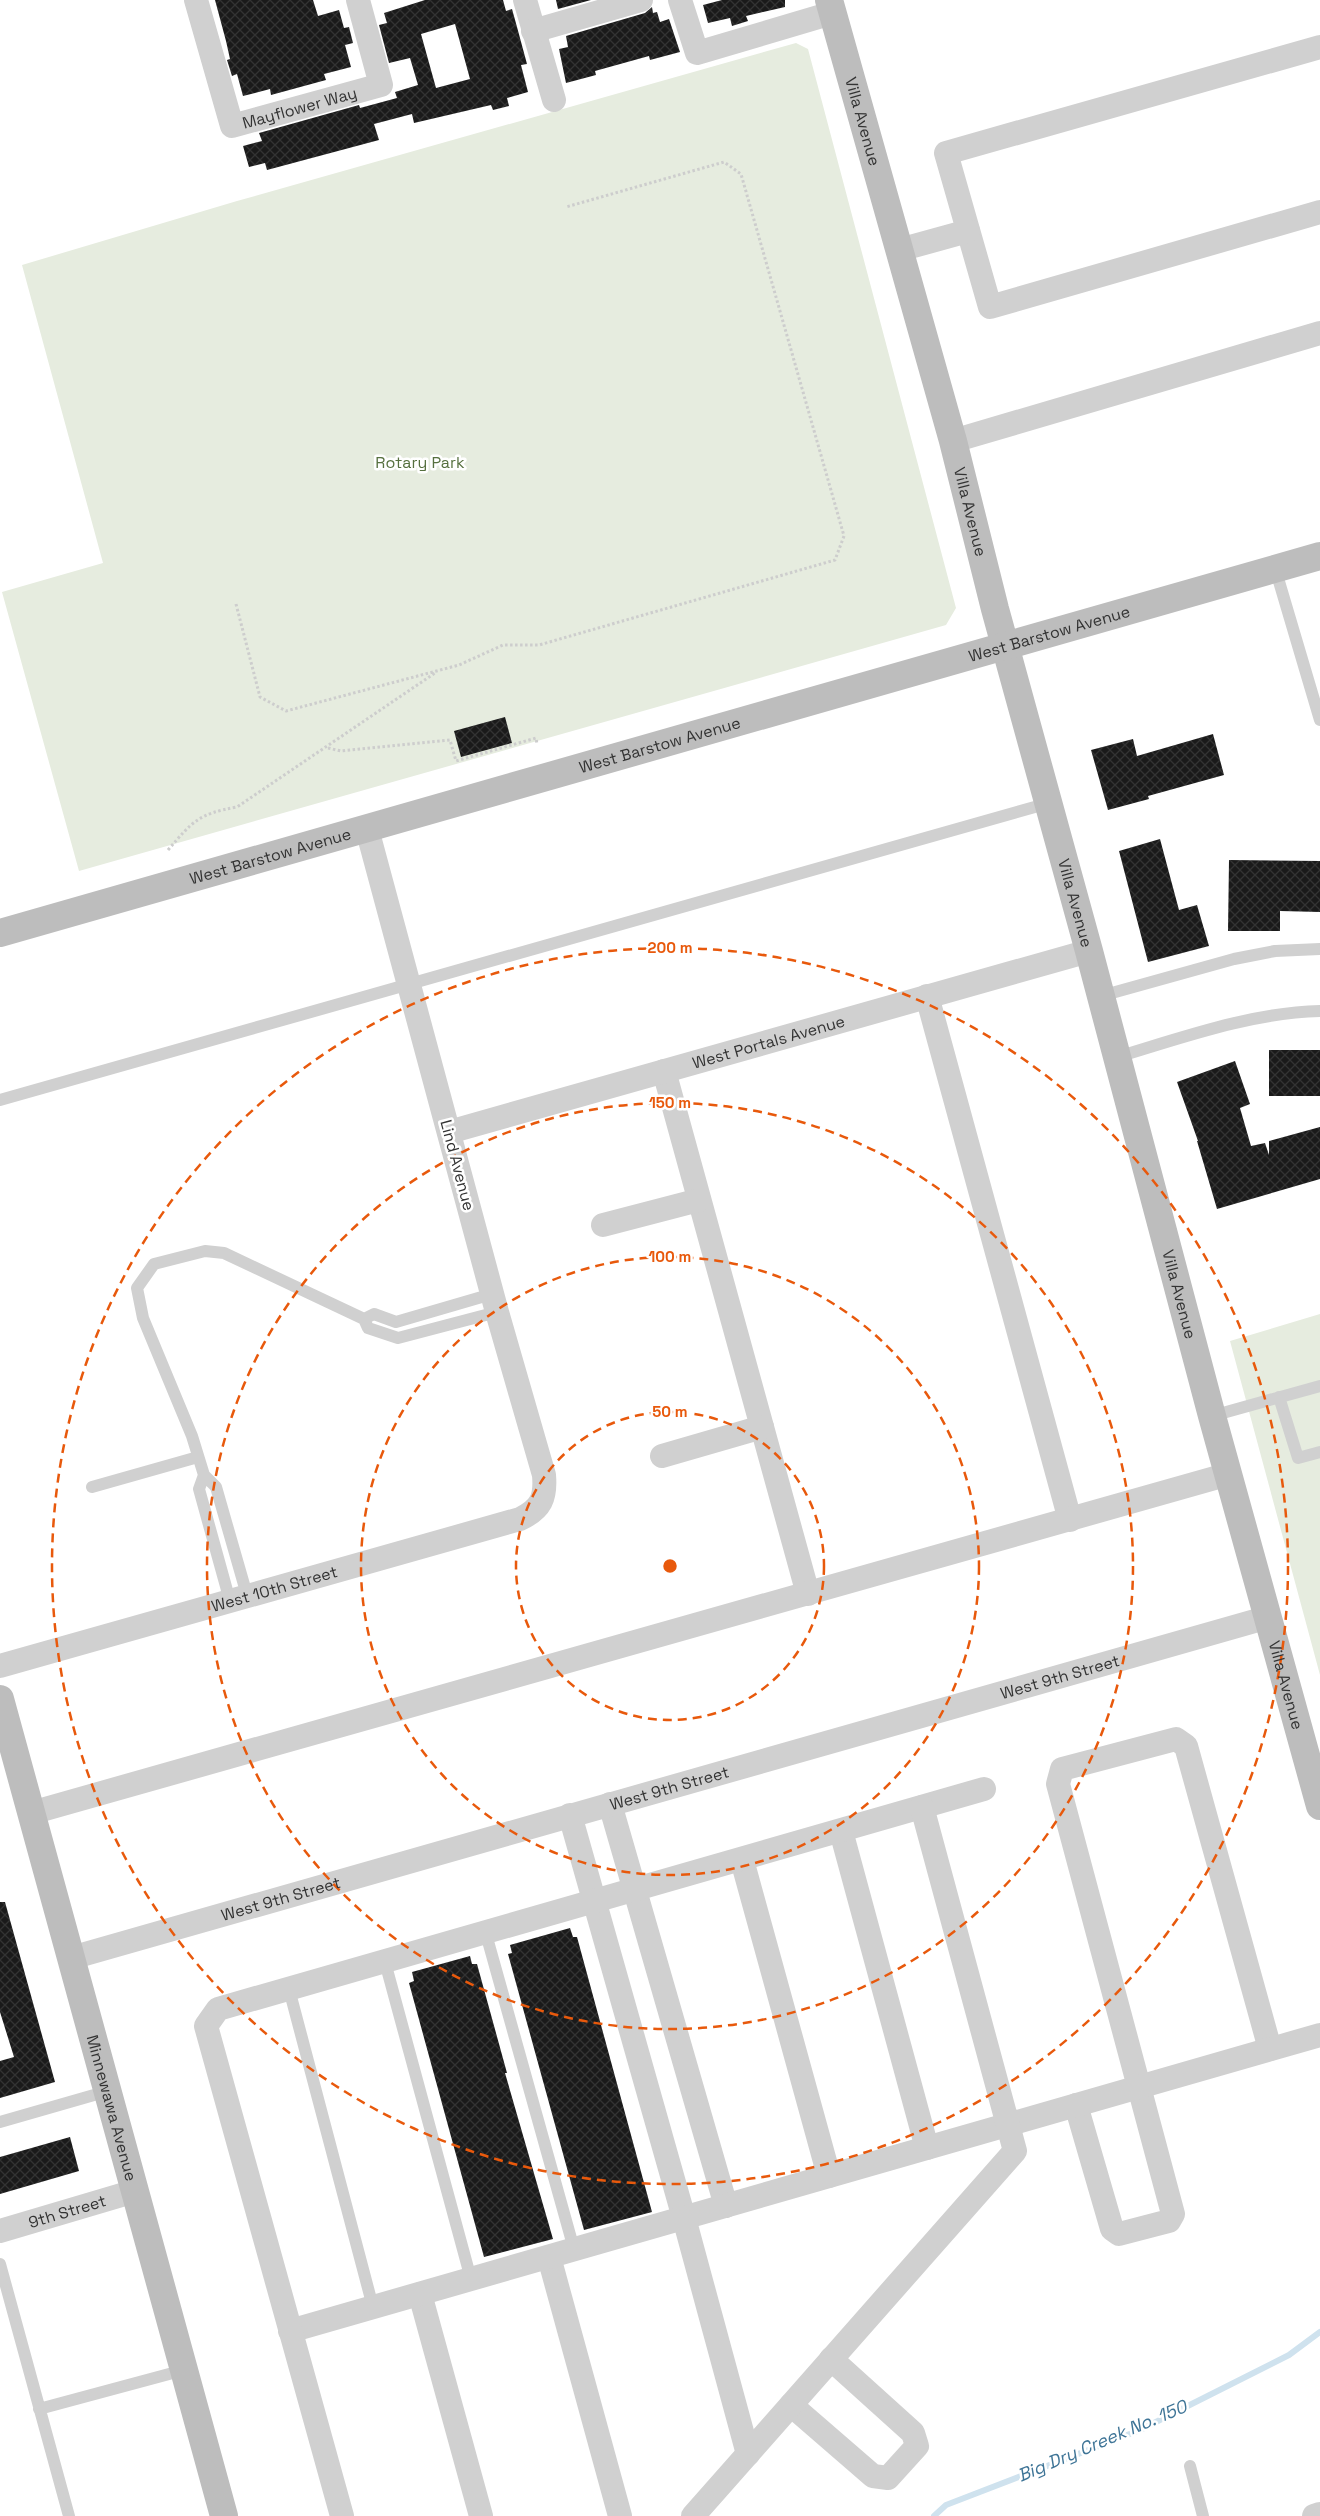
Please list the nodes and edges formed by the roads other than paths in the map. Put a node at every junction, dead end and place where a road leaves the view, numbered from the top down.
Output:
1 (196, 0) edge
2 (358, 0) edge
3 (525, 0) edge
4 (640, 0) edge
5 (680, 0) edge
6 (830, 7) edge
7 (534, 31) junction
8 (1320, 47) edge
9 (554, 100) dead end
10 (1320, 212) edge
11 (968, 231) junction
12 (899, 250) junction
13 (1320, 333) edge
14 (953, 441) junction
15 (1320, 556) edge
16 (1276, 568) junction
17 (1006, 645) junction
18 (1320, 720) edge
19 (1049, 803) junction
20 (367, 829) junction
21 (0, 933) edge
22 (1320, 949) edge
23 (1089, 951) junction
24 (410, 984) junction
25 (927, 996) junction
26 (1101, 996) junction
27 (1320, 1011) edge
28 (1117, 1057) junction
29 (664, 1071) junction
30 (0, 1100) edge
31 (449, 1132) junction
32 (699, 1200) junction
33 (604, 1225) dead end
34 (495, 1303) junction
35 (364, 1319) junction
36 (1320, 1386) edge
37 (1279, 1397) junction
38 (1212, 1416) junction
39 (762, 1427) junction
40 (1320, 1452) edge
41 (662, 1456) dead end
42 (198, 1457) junction
43 (1228, 1474) junction
44 (92, 1487) dead end
45 (543, 1501) joint
46 (1070, 1520) junction
47 (808, 1594) junction
48 (239, 1598) junction
49 (1269, 1617) junction
50 (0, 1666) edge
51 (0, 1699) edge
52 (984, 1789) dead end
53 (610, 1804) junction
54 (1320, 1806) edge
55 (922, 1807) junction
56 (31, 1813) junction
57 (570, 1815) junction
58 (841, 1831) junction
59 (742, 1860) junction
60 (634, 1891) junction
61 (595, 1903) junction
62 (486, 1934) junction
63 (71, 1958) junction
64 (385, 1962) junction
65 (289, 1989) junction
66 (1320, 2035) edge
67 (1270, 2049) junction
68 (1139, 2087) junction
69 (108, 2091) junction
70 (1076, 2105) junction
71 (0, 2122) edge
72 (1008, 2125) junction
73 (927, 2148) junction
74 (829, 2176) junction
75 (135, 2191) junction
76 (726, 2206) junction
77 (684, 2218) junction
78 (0, 2231) edge
79 (574, 2249) junction
80 (549, 2257) junction
81 (0, 2264) edge
82 (471, 2279) junction
83 (420, 2294) junction
84 (373, 2307) junction
85 (290, 2331) junction
86 (832, 2359) junction
87 (184, 2370) junction
88 (791, 2405) junction
89 (39, 2409) junction
90 (748, 2454) junction
91 (1190, 2466) dead end
92 (1320, 2514) edge
93 (69, 2516) edge
94 (224, 2516) edge
95 (342, 2516) edge
96 (481, 2516) edge
97 (620, 2516) edge
98 (693, 2516) edge
99 (1203, 2516) edge
100 (1314, 2516) edge

1 - 2 street, Mayflower Way
3 - 7 street
4 - 7 street
5 - 6 street
6 - 12 main road, Villa Avenue
7 - 9 street
8 - 11 street
10 - 11 street
11 - 12 street
12 - 14 main road, Villa Avenue
13 - 14 street
14 - 17 main road, Villa Avenue
15 - 16 main road, West Barstow Avenue
16 - 17 main road, West Barstow Avenue
16 - 18 lane
17 - 19 main road, Villa Avenue
17 - 20 main road, West Barstow Avenue
19 - 23 main road, Villa Avenue
19 - 24 lane
20 - 21 main road, West Barstow Avenue
20 - 24 street, Lind Avenue
22 - 26 lane
23 - 25 street, West Portals Avenue
23 - 26 main road, Villa Avenue
24 - 30 lane
24 - 31 street, Lind Avenue
25 - 29 street, West Portals Avenue
25 - 46 street
26 - 28 main road, Villa Avenue
27 - 28 lane
28 - 38 main road, Villa Avenue
29 - 31 street, West Portals Avenue
29 - 32 street
31 - 34 street, Lind Avenue
32 - 33 street
32 - 39 street
34 - 35 lane
34 - 35 lane
34 - 45 street, Lind Avenue
35 - 42 lane
36 - 37 lane
37 - 38 lane
37 - 40 lane
38 - 43 main road, Villa Avenue
39 - 41 street
39 - 47 street
42 - 44 lane
42 - 48 lane
43 - 46 street
43 - 49 main road, Villa Avenue
45 - 48 street, West 10th Street
46 - 47 street
47 - 56 street
48 - 50 street, West 10th Street
49 - 53 street, West 9th Street
49 - 54 main road, Villa Avenue
51 - 56 main road, Minnewawa Avenue
52 - 55 street
53 - 57 street, West 9th Street
53 - 60 street
55 - 58 street
55 - 72 street
56 - 63 main road, Minnewawa Avenue
57 - 61 street
57 - 63 street, West 9th Street
58 - 59 street
58 - 73 street
59 - 60 street
59 - 74 street
60 - 61 street
60 - 76 street
61 - 62 street
61 - 77 street
62 - 64 street
62 - 79 lane
63 - 69 main road, Minnewawa Avenue
64 - 65 street
64 - 82 lane
65 - 84 lane
65 - 85 street
66 - 67 street
67 - 68 street
67 - 68 street
68 - 70 street
68 - 70 street
69 - 71 lane
69 - 75 main road, Minnewawa Avenue
70 - 72 street
72 - 73 street
72 - 86 street
73 - 74 street
74 - 76 street
75 - 78 street, 9th Street
75 - 87 main road, Minnewawa Avenue
76 - 77 street
77 - 79 street
77 - 90 street
79 - 80 street
80 - 82 street
80 - 97 street
81 - 89 lane
82 - 83 street
83 - 84 street
83 - 96 street
84 - 85 street
85 - 95 street
86 - 88 street
86 - 88 street
87 - 89 lane
87 - 94 main road, Minnewawa Avenue
88 - 90 street
89 - 93 lane
90 - 98 street
91 - 99 lane
92 - 100 street

